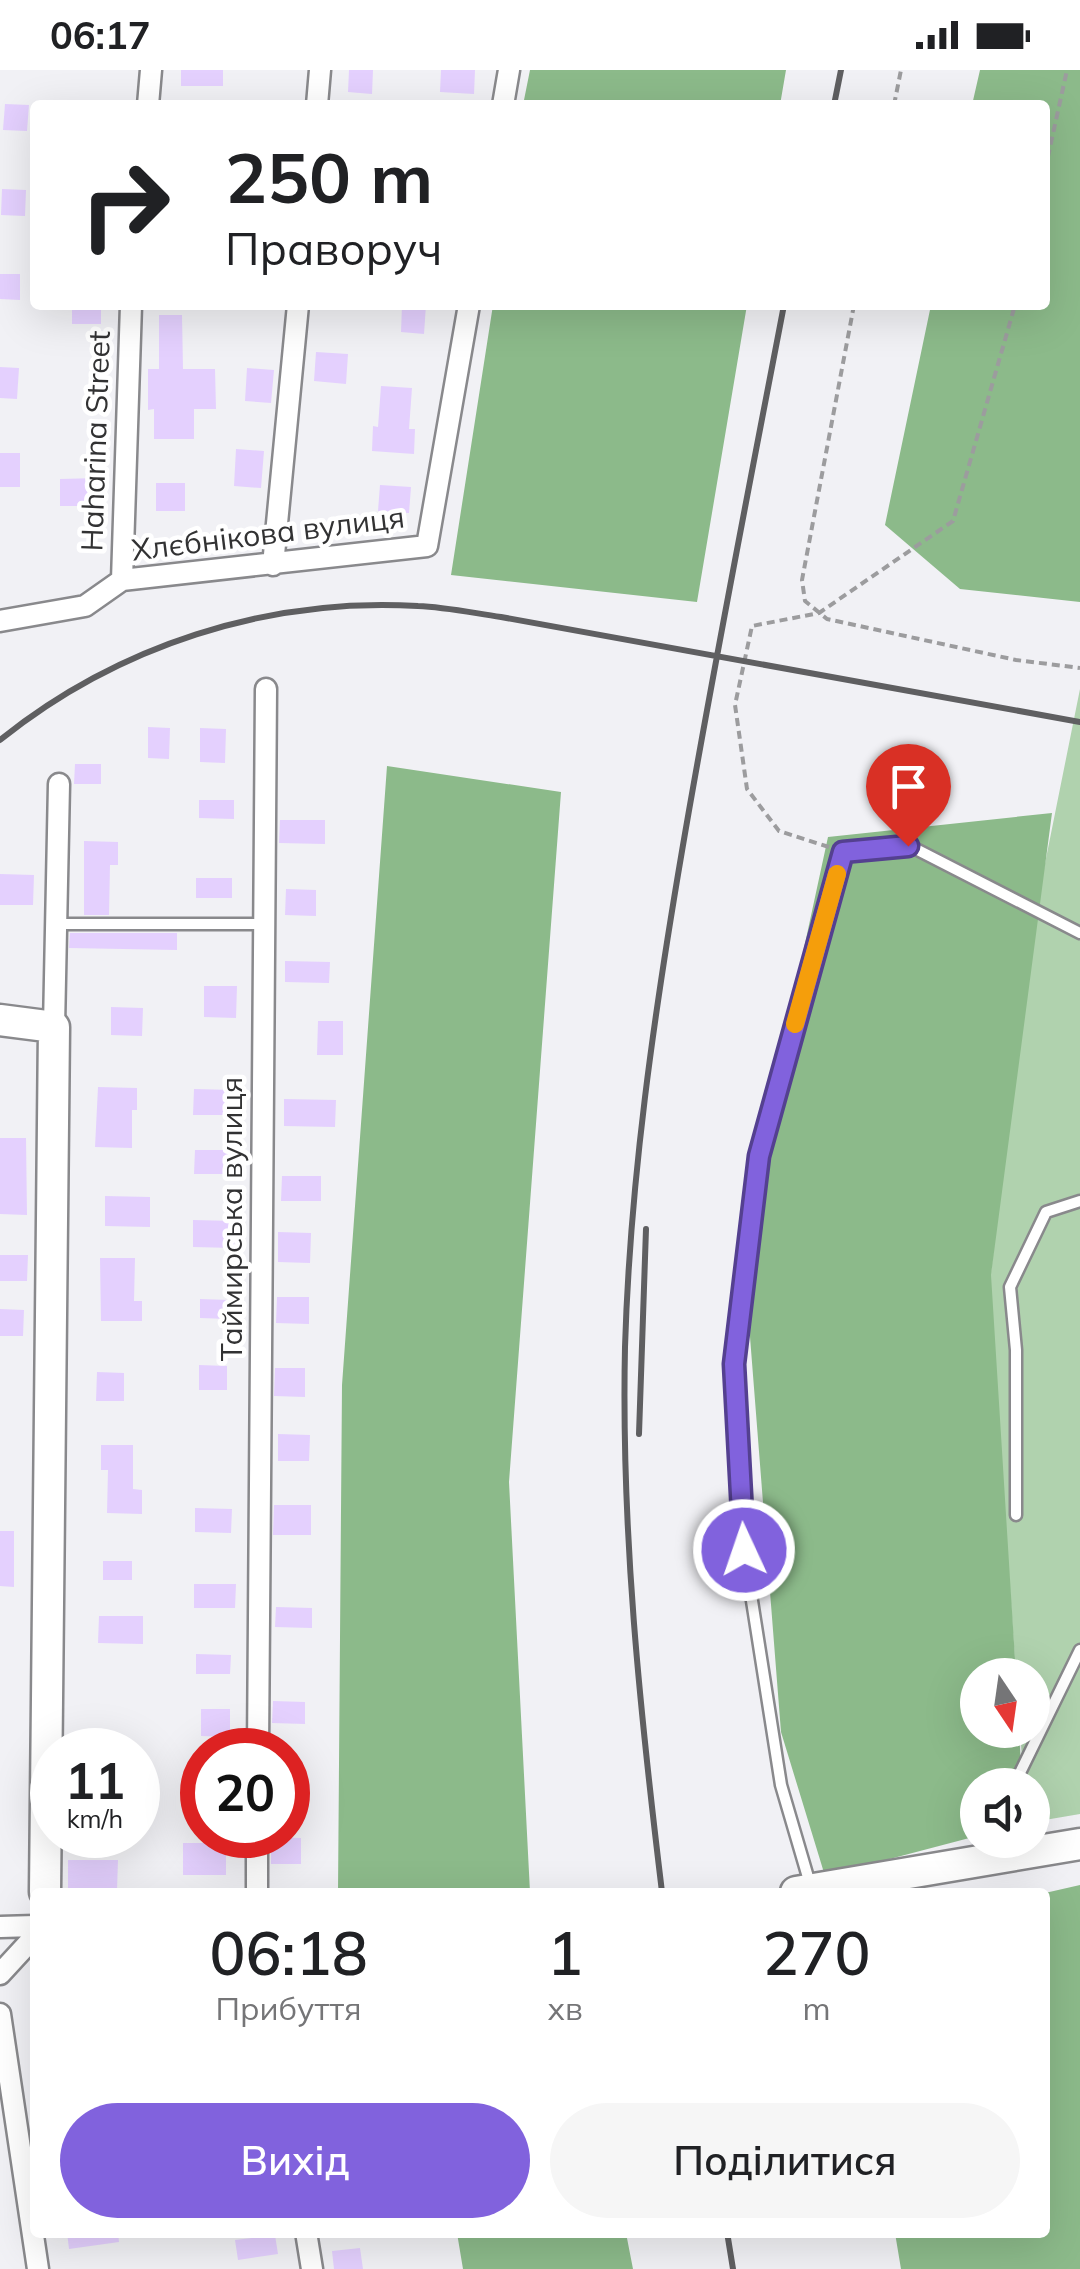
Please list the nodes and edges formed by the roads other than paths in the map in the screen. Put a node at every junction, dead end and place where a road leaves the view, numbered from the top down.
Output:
1 (151, 70) edge
2 (320, 70) edge
3 (510, 70) edge
4 (148, 100) edge
5 (317, 100) edge
6 (504, 100) edge
7 (130, 310) edge
8 (298, 310) edge
9 (467, 310) edge
10 (273, 566) junction
11 (122, 580) junction
12 (0, 621) edge
13 (266, 689) dead end
14 (59, 784) dead end
15 (56, 924) junction
16 (264, 924) junction
17 (1080, 933) edge
18 (0, 1020) edge
19 (54, 1027) junction
20 (1080, 1200) edge
21 (1016, 1516) dead end
22 (1080, 1650) edge
23 (258, 1728) edge
24 (1022, 1768) edge
25 (1080, 1844) edge
26 (257, 1858) edge
27 (45, 1888) edge
28 (256, 1888) edge
29 (803, 1888) edge
30 (819, 1888) edge
31 (30, 1926) edge
32 (0, 1927) edge
33 (30, 1941) edge
34 (0, 1974) edge
35 (0, 2014) edge
36 (30, 2215) edge
37 (33, 2238) edge
38 (307, 2238) edge
39 (38, 2269) edge
40 (312, 2269) edge

1 - 4 street
2 - 5 street
3 - 6 street
7 - 11 street, Haharina Street
8 - 10 street
9 - 10 street, Хлєбнікова вулиця
10 - 11 street, Хлєбнікова вулиця
11 - 12 street, Хлєбнікова вулиця
13 - 16 street, Таймирська вулиця
14 - 15 street
15 - 16 lane
15 - 19 street
16 - 23 street, Таймирська вулиця
17 - 29 lane
18 - 19 main road
19 - 27 main road
20 - 21 lane
22 - 24 lane
25 - 30 main road
26 - 28 street
31 - 32 street
33 - 34 street
35 - 36 street
37 - 39 street
38 - 40 street

